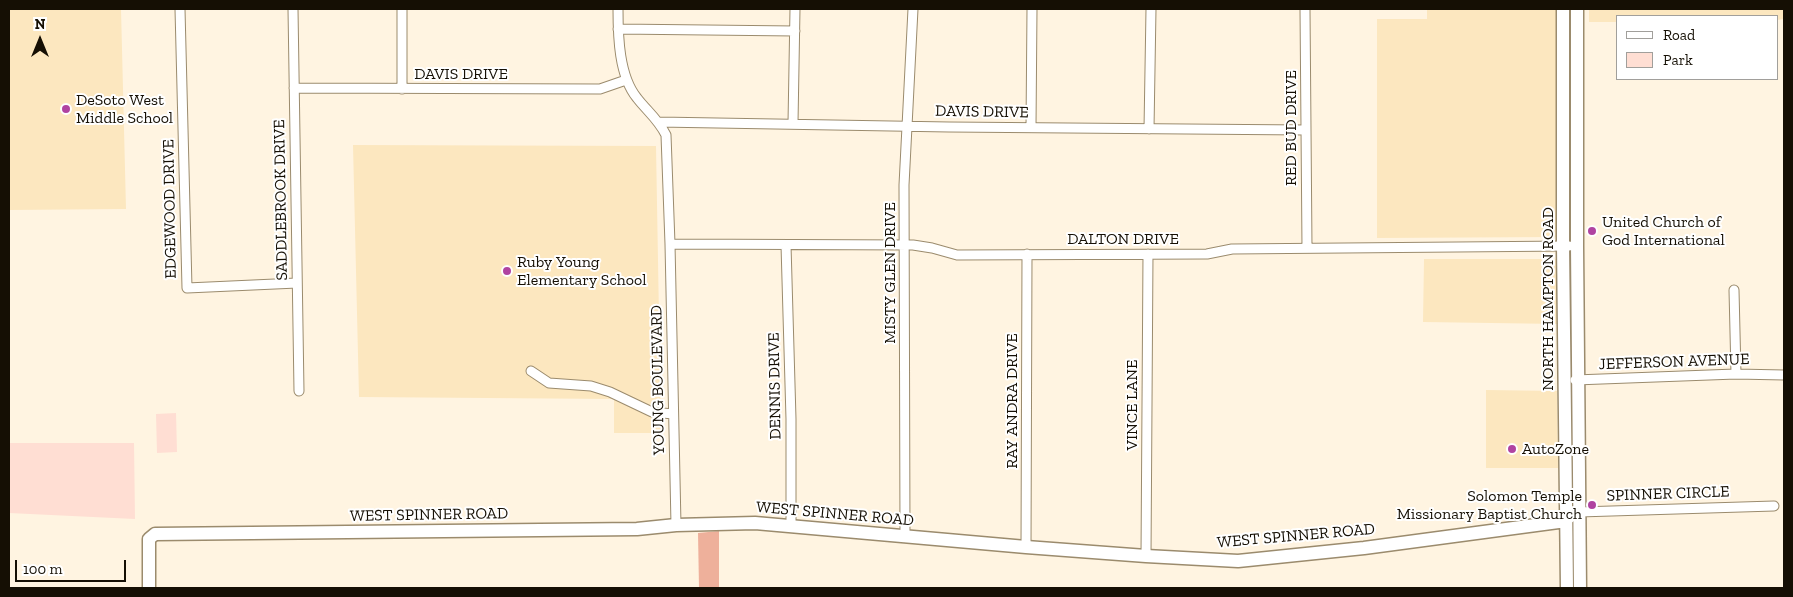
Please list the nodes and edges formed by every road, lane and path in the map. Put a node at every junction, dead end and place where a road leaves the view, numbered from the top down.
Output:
1 (180, 9) edge
2 (293, 9) edge
3 (402, 9) edge
4 (618, 9) edge
5 (795, 9) edge
6 (913, 9) edge
7 (1032, 9) edge
8 (1150, 9) edge
9 (1305, 9) edge
10 (1563, 14) edge
11 (1577, 15) edge
12 (618, 29) junction
13 (795, 31) junction
14 (626, 80) junction
15 (294, 88) junction
16 (402, 89) junction
17 (659, 122) junction
18 (793, 123) junction
19 (907, 125) junction
20 (1031, 127) junction
21 (1150, 129) junction
22 (1305, 130) junction
23 (670, 244) junction
24 (786, 245) junction
25 (905, 245) junction
26 (1564, 246) junction
27 (1577, 246) junction
28 (1306, 248) junction
29 (1027, 254) junction
30 (1148, 254) junction
31 (297, 283) junction
32 (1734, 290) dead end
33 (531, 371) dead end
34 (1736, 374) junction
35 (1784, 375) edge
36 (1565, 380) junction
37 (1578, 380) junction
38 (299, 391) dead end
39 (673, 414) junction
40 (1774, 506) dead end
41 (1579, 512) junction
42 (1566, 521) junction
43 (676, 525) junction
44 (791, 526) junction
45 (905, 536) junction
46 (1026, 547) junction
47 (1146, 556) junction
48 (149, 588) edge
49 (1567, 588) edge
50 (1580, 588) edge

1 - 31 street, EDGEWOOD DRIVE
2 - 15 street, SADDLEBROOK DRIVE
3 - 16 street
4 - 12 street, YOUNG BOULEVARD
5 - 13 street
6 - 19 street, MISTY GLEN DRIVE
7 - 20 street
8 - 21 street
9 - 22 street, RED BUD DRIVE
10 - 11 street
10 - 26 street, NORTH HAMPTON ROAD
11 - 27 street, NORTH HAMPTON ROAD
12 - 13 street
12 - 14 street, YOUNG BOULEVARD
13 - 18 street
14 - 16 street, DAVIS DRIVE
14 - 17 street, YOUNG BOULEVARD
15 - 16 street, DAVIS DRIVE
15 - 31 street, SADDLEBROOK DRIVE
17 - 18 street, DAVIS DRIVE
17 - 23 street, YOUNG BOULEVARD
18 - 19 street, DAVIS DRIVE
19 - 20 street, DAVIS DRIVE
19 - 25 street, MISTY GLEN DRIVE
20 - 21 street, DAVIS DRIVE
21 - 22 street, DAVIS DRIVE
22 - 28 street, RED BUD DRIVE
23 - 24 street, DALTON DRIVE
23 - 39 street, YOUNG BOULEVARD
24 - 25 street, DALTON DRIVE
24 - 44 street, DENNIS DRIVE
25 - 29 street, DALTON DRIVE
25 - 45 street, MISTY GLEN DRIVE
26 - 27 street, DALTON DRIVE
26 - 28 street, DALTON DRIVE
26 - 36 street, NORTH HAMPTON ROAD
27 - 37 street, NORTH HAMPTON ROAD
28 - 30 street, DALTON DRIVE
29 - 30 street, DALTON DRIVE
29 - 46 street, RAY ANDRA DRIVE
30 - 47 street, VINCE LANE
31 - 38 street, SADDLEBROOK DRIVE
32 - 34 street
33 - 39 street
34 - 35 street, JEFFERSON AVENUE
34 - 37 street, JEFFERSON AVENUE
36 - 37 street, JEFFERSON AVENUE
36 - 42 street, NORTH HAMPTON ROAD
37 - 41 street, NORTH HAMPTON ROAD
39 - 43 street, YOUNG BOULEVARD
40 - 41 street, SPINNER CIRCLE
41 - 42 street
41 - 50 street, NORTH HAMPTON ROAD
42 - 47 street, WEST SPINNER ROAD
42 - 49 street, NORTH HAMPTON ROAD
43 - 44 street, WEST SPINNER ROAD
43 - 48 street, WEST SPINNER ROAD
44 - 45 street, WEST SPINNER ROAD
45 - 46 street, WEST SPINNER ROAD
46 - 47 street, WEST SPINNER ROAD

